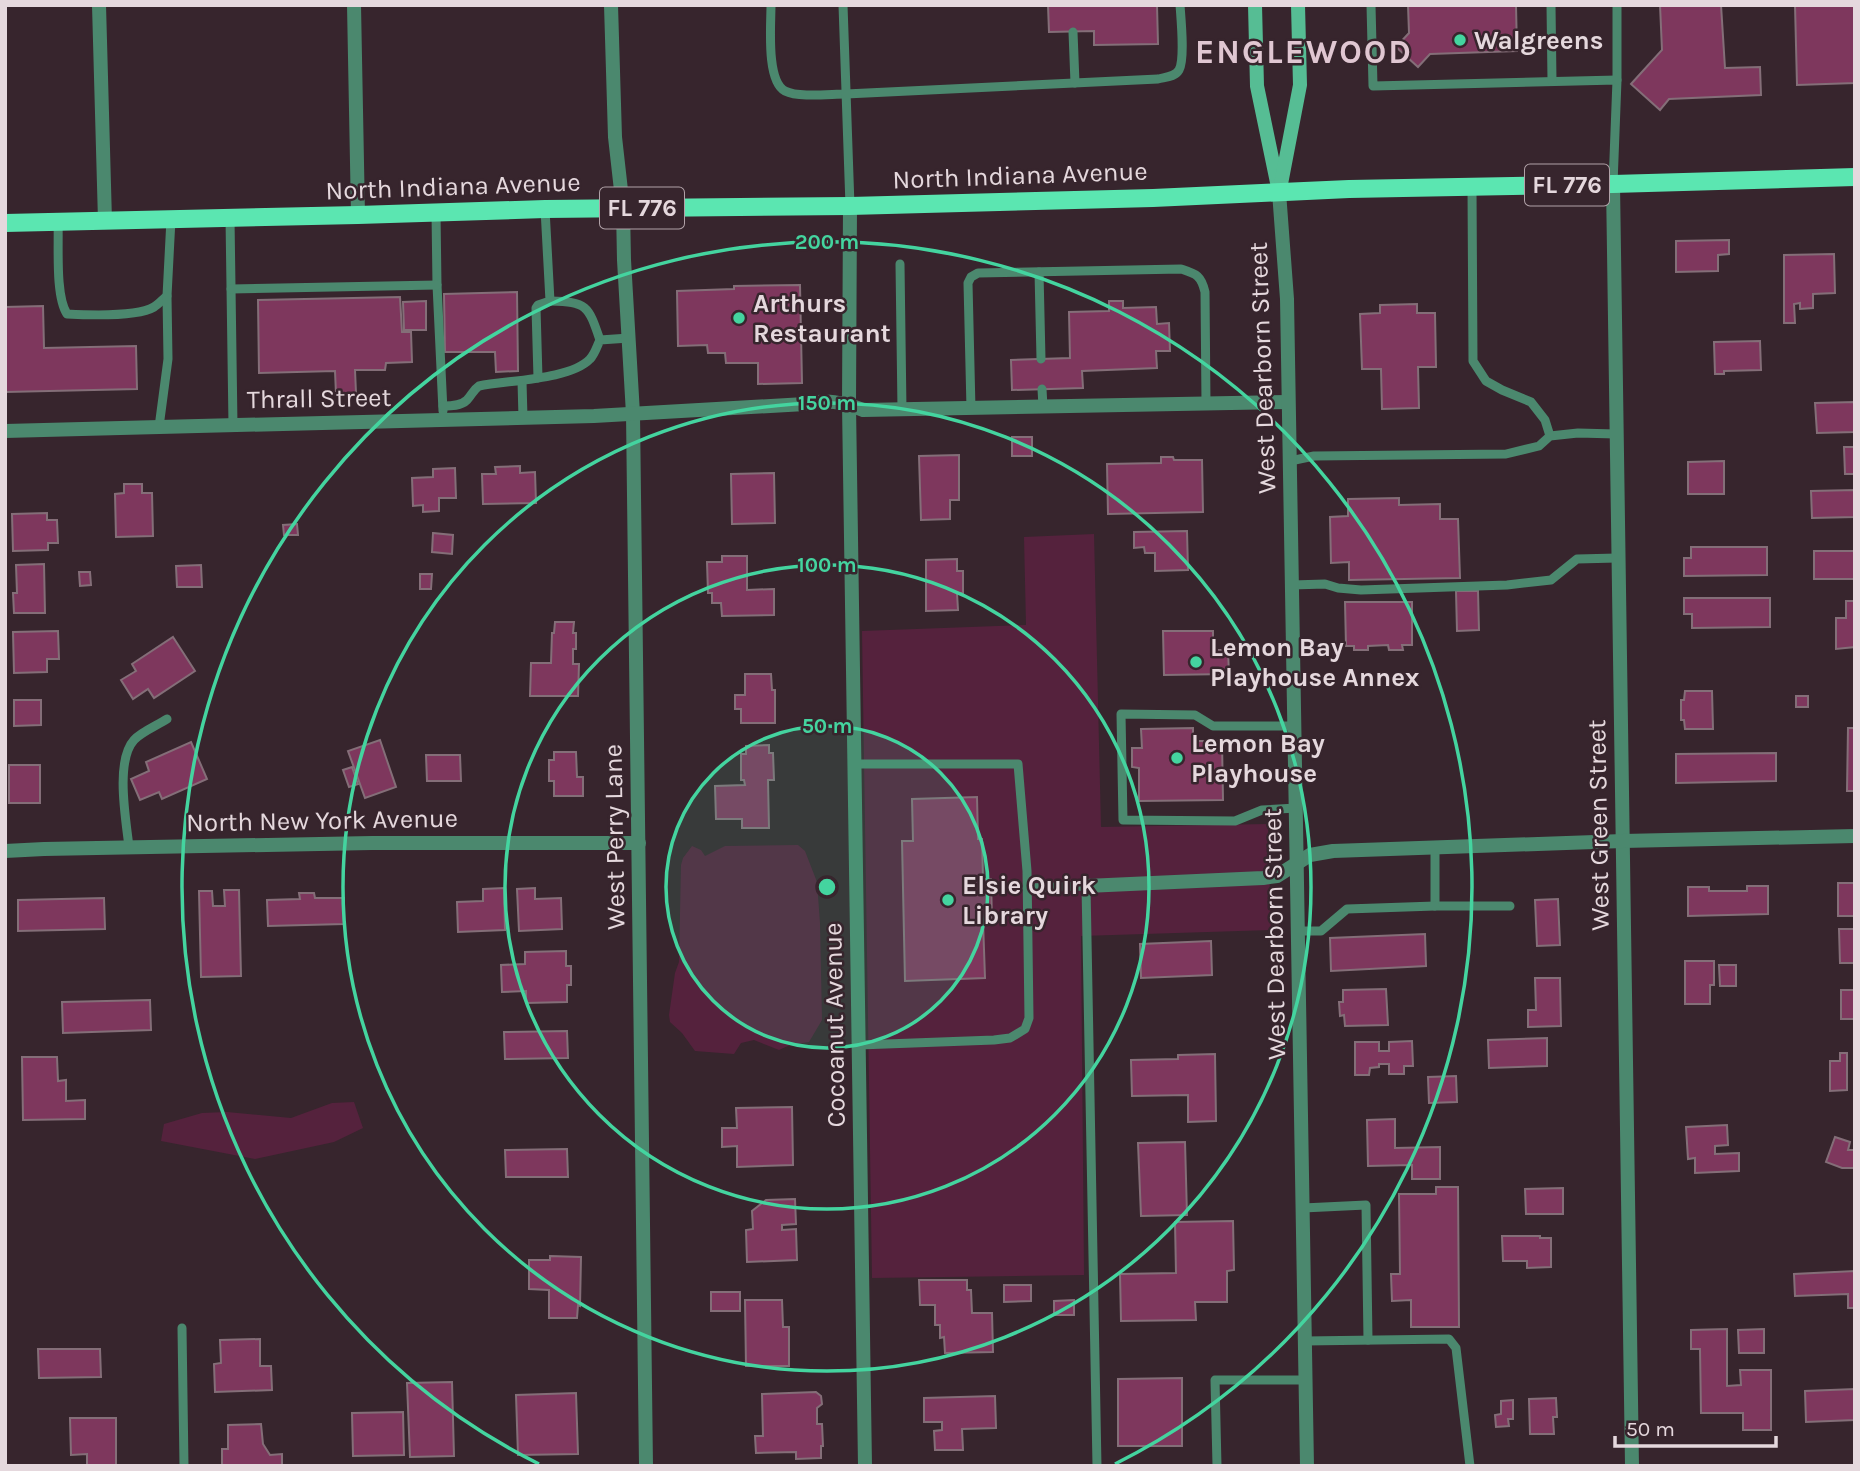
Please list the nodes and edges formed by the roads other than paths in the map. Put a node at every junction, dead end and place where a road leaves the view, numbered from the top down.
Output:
1 (99, 5) edge
2 (354, 5) edge
3 (611, 5) edge
4 (771, 5) edge
5 (843, 5) edge
6 (1180, 5) edge
7 (1255, 5) edge
8 (1297, 5) edge
9 (1371, 5) edge
10 (1551, 5) edge
11 (1616, 5) edge
12 (1073, 32) dead end
13 (1617, 79) junction
14 (1552, 81) junction
15 (1075, 83) junction
16 (846, 94) junction
17 (1855, 177) edge
18 (1612, 184) junction
19 (1472, 187) junction
20 (1279, 192) junction
21 (850, 206) junction
22 (623, 208) junction
23 (545, 209) junction
24 (436, 213) junction
25 (358, 215) junction
26 (230, 218) junction
27 (171, 219) junction
28 (105, 221) junction
29 (58, 222) junction
30 (5, 223) edge
31 (900, 264) dead end
32 (1039, 272) junction
33 (437, 285) junction
34 (231, 289) junction
35 (167, 296) junction
36 (550, 301) junction
37 (629, 338) junction
38 (600, 340) junction
39 (1041, 359) dead end
40 (538, 378) junction
41 (522, 381) junction
42 (1042, 389) dead end
43 (1288, 402) junction
44 (1206, 404) junction
45 (849, 405) junction
46 (1043, 407) junction
47 (971, 409) junction
48 (902, 410) junction
49 (443, 413) junction
50 (633, 414) junction
51 (523, 418) junction
52 (233, 425) junction
53 (159, 427) junction
54 (5, 431) edge
55 (1616, 434) junction
56 (1550, 436) junction
57 (1290, 461) junction
58 (1617, 558) junction
59 (1292, 585) junction
60 (167, 719) dead end
61 (1295, 726) junction
62 (855, 764) junction
63 (1296, 808) junction
64 (1855, 836) edge
65 (1623, 841) junction
66 (639, 843) junction
67 (129, 847) junction
68 (1435, 848) junction
69 (5, 851) edge
70 (1297, 863) junction
71 (1086, 886) junction
72 (1027, 888) junction
73 (1435, 906) junction
74 (1510, 906) dead end
75 (1298, 931) junction
76 (859, 1045) junction
77 (1303, 1208) junction
78 (182, 1328) dead end
79 (1368, 1340) junction
80 (1305, 1341) junction
81 (1305, 1380) junction
82 (184, 1466) edge
83 (646, 1466) edge
84 (865, 1466) edge
85 (1097, 1466) edge
86 (1217, 1466) edge
87 (1307, 1466) edge
88 (1470, 1466) edge
89 (1632, 1466) edge

1 - 28 street
2 - 25 street
3 - 22 street, West Perry Lane
4 - 16 lane
5 - 16 lane
6 - 15 lane
7 - 20 main road
8 - 20 main road
9 - 14 lane
10 - 14 lane
11 - 13 lane
12 - 15 lane
13 - 14 lane
13 - 18 lane
15 - 16 lane
16 - 21 lane
17 - 18 main road, FL 776
18 - 19 main road, FL 776
18 - 55 street, West Green Street
19 - 20 main road, FL 776
19 - 56 lane
20 - 21 main road, North Indiana Avenue / FL 776
20 - 43 street, West Dearborn Street
21 - 22 main road, North Indiana Avenue / FL 776
21 - 45 street, Cocoanut Avenue
22 - 23 main road, North Indiana Avenue / FL 776
22 - 37 street, West Perry Lane
23 - 24 main road, North Indiana Avenue / FL 776
23 - 36 lane
24 - 25 main road, North Indiana Avenue / FL 776
24 - 33 lane
25 - 26 main road, North Indiana Avenue / FL 776
26 - 27 main road, North Indiana Avenue / FL 776
26 - 34 lane
27 - 28 main road, North Indiana Avenue / FL 776
27 - 35 lane
28 - 29 main road, North Indiana Avenue / FL 776
29 - 30 main road, North Indiana Avenue / FL 776
29 - 35 lane
31 - 48 lane
32 - 39 lane
32 - 44 lane
32 - 47 lane
33 - 34 lane
33 - 49 lane
34 - 52 lane
35 - 53 lane
36 - 38 lane
36 - 40 lane
37 - 38 lane
37 - 50 street, West Perry Lane
38 - 40 lane
40 - 41 lane
41 - 49 lane
41 - 51 lane
42 - 46 lane
43 - 44 street, Thrall Street
43 - 57 street, West Dearborn Street
44 - 46 street, Thrall Street
45 - 48 street, Thrall Street
45 - 50 street, Thrall Street
45 - 62 street, Cocoanut Avenue
46 - 47 street, Thrall Street
47 - 48 street, Thrall Street
49 - 51 street, Thrall Street
49 - 52 street, Thrall Street
50 - 51 street, Thrall Street
50 - 66 street, West Perry Lane
52 - 53 street, Thrall Street
53 - 54 street, Thrall Street
55 - 56 lane
55 - 58 street, West Green Street
56 - 57 lane
57 - 59 street, West Dearborn Street
58 - 59 lane
58 - 65 street, West Green Street
59 - 61 street, West Dearborn Street
60 - 67 lane
61 - 63 street, West Dearborn Street
61 - 63 lane
62 - 72 lane
62 - 76 street, Cocoanut Avenue
63 - 70 street, West Dearborn Street
64 - 65 street
65 - 68 street
65 - 89 street, West Green Street
66 - 67 street, North New York Avenue
66 - 83 street, West Perry Lane
67 - 69 street, North New York Avenue
68 - 70 street
68 - 73 lane
70 - 71 street
70 - 75 street, West Dearborn Street
71 - 72 lane
71 - 85 lane
72 - 76 lane
73 - 74 lane
73 - 75 lane
75 - 77 street, West Dearborn Street
76 - 84 street, Cocoanut Avenue
77 - 79 lane
77 - 80 street, West Dearborn Street
78 - 82 lane
79 - 80 lane
79 - 88 lane
80 - 81 street, West Dearborn Street
81 - 86 lane
81 - 87 street, West Dearborn Street

